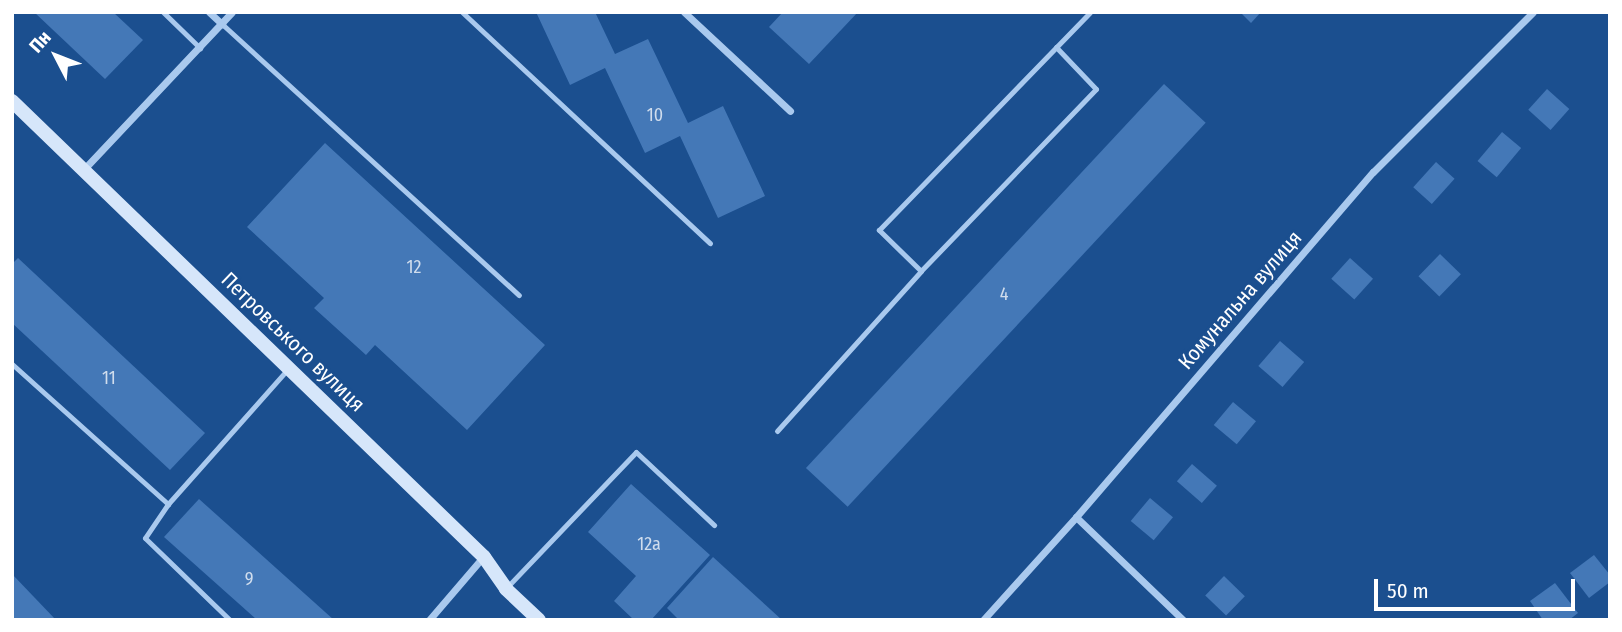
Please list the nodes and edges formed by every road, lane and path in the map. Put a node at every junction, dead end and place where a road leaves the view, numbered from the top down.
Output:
1 (163, 12) edge
2 (209, 12) edge
3 (232, 12) edge
4 (462, 12) edge
5 (684, 12) edge
6 (1090, 12) edge
7 (1533, 12) edge
8 (222, 24) junction
9 (1056, 47) junction
10 (200, 48) junction
11 (12, 101) edge
12 (790, 111) dead end
13 (85, 168) junction
14 (710, 243) dead end
15 (921, 271) junction
16 (519, 295) dead end
17 (12, 364) edge
18 (288, 369) junction
19 (777, 431) dead end
20 (168, 504) junction
21 (1076, 517) junction
22 (714, 525) dead end
23 (484, 557) junction
24 (506, 589) junction
25 (433, 618) edge
26 (230, 620) edge
27 (538, 620) edge
28 (983, 620) edge
29 (1183, 620) edge

1 - 10 lane
2 - 8 street
3 - 8 street
4 - 14 lane
5 - 12 street
6 - 9 lane
7 - 21 street, Комунальна вулиця
8 - 10 street
8 - 16 lane
9 - 15 lane
9 - 15 lane
10 - 13 street
11 - 13 street, Петровського вулиця
13 - 18 street, Петровського вулиця
15 - 19 lane
17 - 20 lane
18 - 20 lane
18 - 23 street, Петровського вулиця
20 - 26 lane
21 - 28 street, Комунальна вулиця
21 - 29 street
22 - 24 lane
23 - 24 street, Петровського вулиця
23 - 25 street
24 - 27 street, Петровського вулиця

